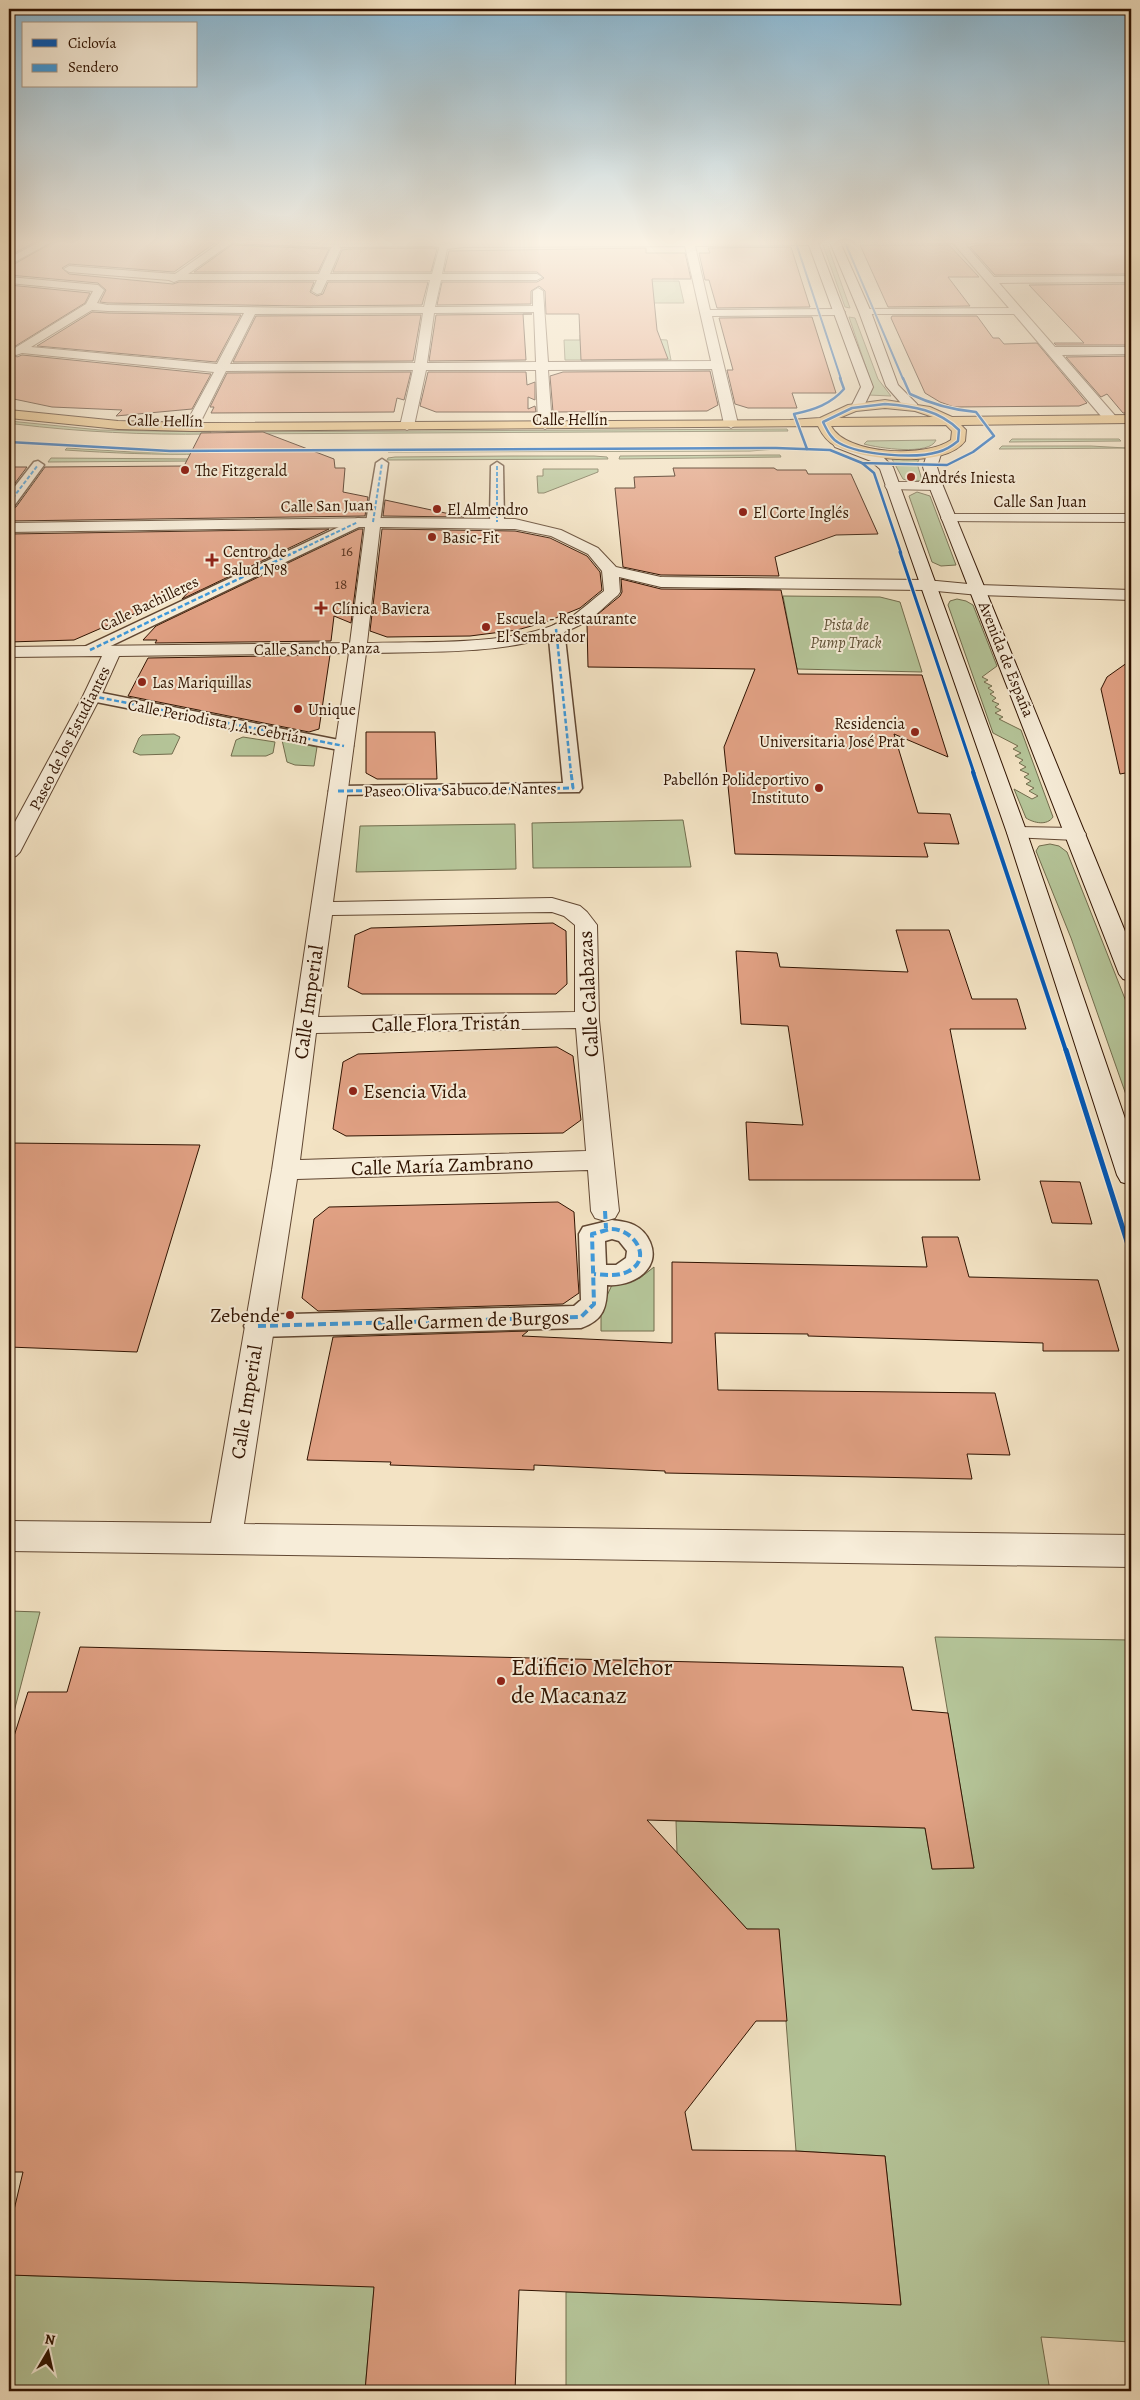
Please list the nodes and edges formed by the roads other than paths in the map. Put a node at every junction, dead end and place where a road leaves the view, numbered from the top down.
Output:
1 (48, 352) edge
2 (231, 352) edge
3 (422, 352) edge
4 (543, 352) edge
5 (714, 352) edge
6 (854, 352) edge
7 (880, 352) edge
8 (1055, 352) edge
9 (717, 365) junction
10 (544, 367) junction
11 (223, 368) junction
12 (420, 368) junction
13 (858, 405) junction
14 (912, 407) junction
15 (9, 414) edge
16 (1112, 419) junction
17 (1131, 419) edge
18 (731, 424) junction
19 (545, 425) junction
20 (955, 425) junction
21 (407, 426) junction
22 (191, 427) junction
23 (1131, 428) edge
24 (9, 429) edge
25 (830, 433) junction
26 (934, 454) junction
27 (382, 463) dead end
28 (38, 466) dead end
29 (497, 466) dead end
30 (892, 486) junction
31 (936, 486) junction
32 (9, 503) edge
33 (948, 518) junction
34 (1131, 518) edge
35 (366, 522) junction
36 (497, 522) junction
37 (9, 527) edge
38 (610, 570) junction
39 (1074, 577) dead end
40 (979, 579) junction
41 (1131, 580) edge
42 (661, 582) junction
43 (926, 585) junction
44 (612, 592) junction
45 (1131, 595) edge
46 (556, 629) junction
47 (358, 648) junction
48 (90, 650) junction
49 (113, 651) junction
50 (9, 652) edge
51 (92, 696) junction
52 (344, 746) junction
53 (338, 791) junction
54 (9, 807) edge
55 (30, 816) junction
56 (1017, 833) junction
57 (1076, 834) junction
58 (9, 852) edge
59 (321, 908) junction
60 (1131, 974) edge
61 (587, 1020) junction
62 (306, 1025) junction
63 (600, 1160) junction
64 (285, 1170) junction
65 (1131, 1175) edge
66 (605, 1220) junction
67 (594, 1274) junction
68 (258, 1326) junction
69 (9, 1536) edge
70 (225, 1540) junction
71 (1131, 1551) edge

1 - 11 street
2 - 11 street
3 - 12 street
4 - 10 street
5 - 9 street
6 - 13 street
7 - 14 street
8 - 16 street
9 - 10 street
9 - 18 street
10 - 12 street
10 - 19 street
11 - 12 street
11 - 22 street
12 - 21 street
13 - 14 main road
13 - 25 main road
14 - 20 main road
15 - 22 main road, Calle Hellín
16 - 17 main road, Calle Hellín
16 - 20 main road, Calle Hellín
18 - 19 main road, Calle Hellín
18 - 25 main road, Calle Hellín
19 - 21 main road, Calle Hellín
20 - 23 main road, Calle Hellín
20 - 25 main road, Calle Hellín
20 - 26 main road
21 - 22 main road, Calle Hellín
24 - 25 main road, Calle Hellín
25 - 26 main road
25 - 30 street
26 - 31 street, Avenida de España
27 - 35 street, Calle Imperial
28 - 32 street
29 - 36 street
30 - 31 street
30 - 43 street
31 - 33 street, Avenida de España
33 - 34 street, Calle San Juan
33 - 40 street, Avenida de España
35 - 36 street, Calle San Juan
35 - 37 street, Calle San Juan
35 - 47 street, Calle Imperial
35 - 48 street, Calle Bachilleres
36 - 38 street, Calle San Juan
38 - 42 street
38 - 44 street
39 - 41 street
40 - 43 street
40 - 45 street
40 - 57 street, Avenida de España
42 - 43 street
42 - 44 street
43 - 56 street
44 - 46 street, Calle Sancho Panza
46 - 47 street, Calle Sancho Panza
46 - 53 street, Paseo Oliva Sabuco de Nantes
47 - 49 street, Calle Sancho Panza
47 - 52 street, Calle Imperial
48 - 49 street, Calle Sancho Panza
48 - 50 street, Calle Sancho Panza
49 - 51 street, Paseo de los Estudiantes
51 - 52 street, Calle Periodista J.A. Cebrián
51 - 55 street, Paseo de los Estudiantes
52 - 53 street, Calle Imperial
53 - 59 street, Calle Imperial
54 - 55 street
55 - 58 street, Paseo de los Estudiantes
56 - 57 street
56 - 65 street
57 - 60 street, Avenida de España
59 - 61 street, Calle Calabazas
59 - 62 street, Calle Imperial
61 - 62 street, Calle Flora Tristán
61 - 63 street, Calle Calabazas
62 - 64 street, Calle Imperial
63 - 64 street, Calle María Zambrano
63 - 66 street, Calle Calabazas
64 - 68 street, Calle Imperial
66 - 67 street, Calle Carmen de Burgos
66 - 67 street
67 - 68 street, Calle Carmen de Burgos
68 - 70 street, Calle Imperial
69 - 70 street
70 - 71 street

